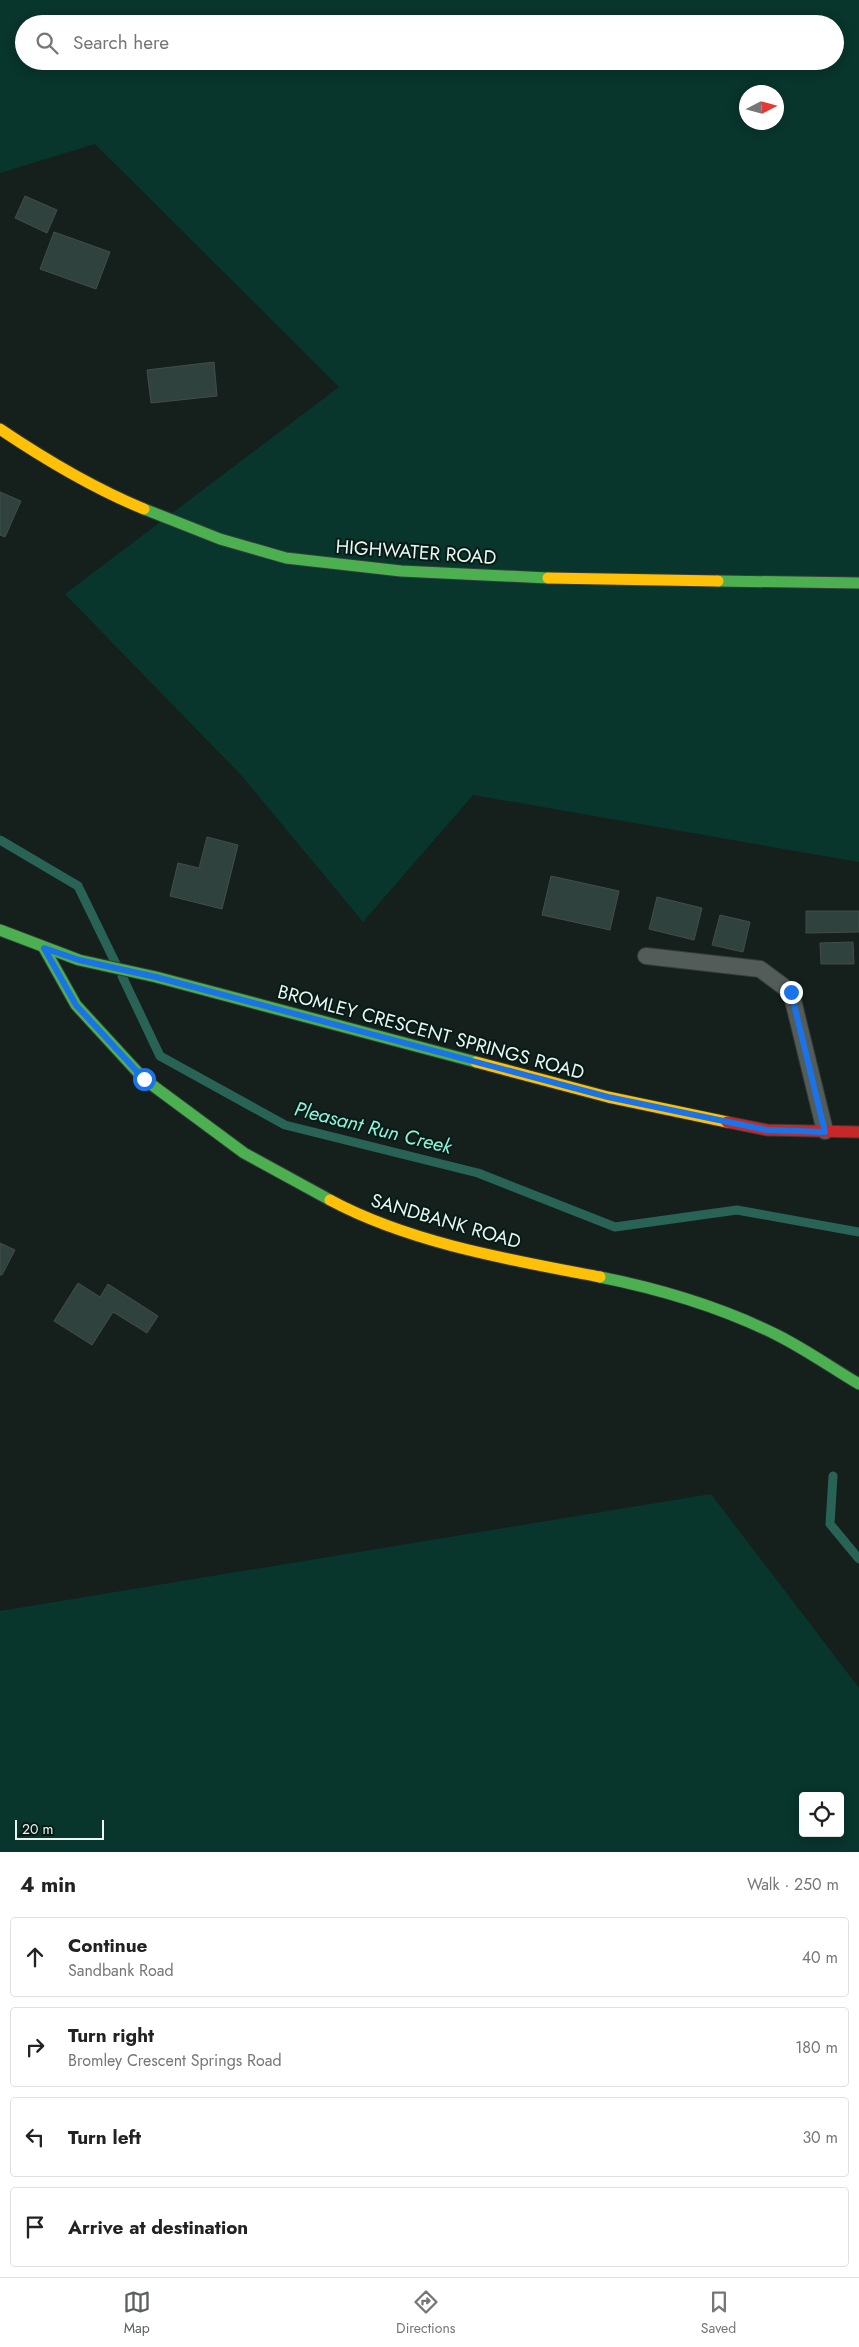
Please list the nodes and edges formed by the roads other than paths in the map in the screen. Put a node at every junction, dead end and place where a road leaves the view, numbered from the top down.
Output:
1 (0, 428) edge
2 (859, 583) edge
3 (0, 930) edge
4 (44, 948) junction
5 (646, 956) dead end
6 (825, 1132) junction
7 (859, 1132) edge
8 (859, 1384) edge

1 - 2 street, HIGHWATER ROAD
3 - 4 street, BROMLEY CRESCENT SPRINGS ROAD
4 - 6 street, BROMLEY CRESCENT SPRINGS ROAD
4 - 8 street, SANDBANK ROAD
5 - 6 lane
6 - 7 street, BROMLEY CRESCENT SPRINGS ROAD

